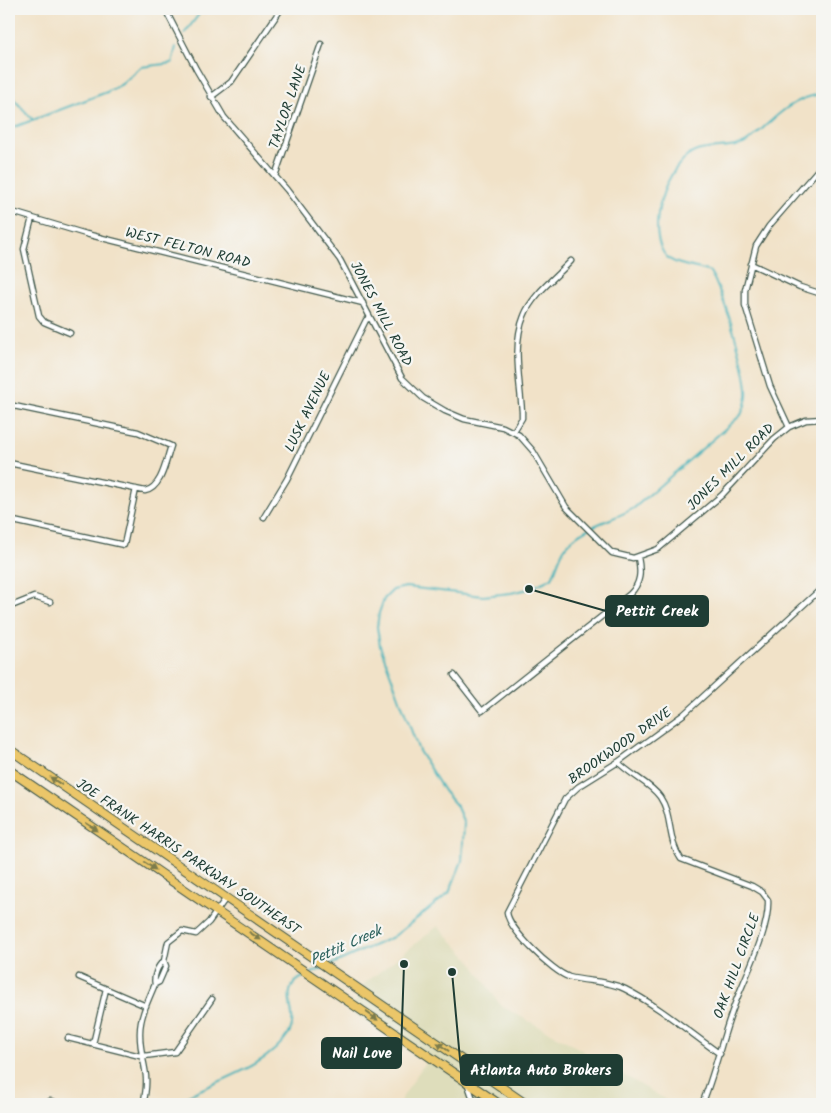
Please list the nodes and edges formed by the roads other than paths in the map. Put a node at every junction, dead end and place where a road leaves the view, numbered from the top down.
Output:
1 (165, 9) edge
2 (281, 9) edge
3 (321, 44) dead end
4 (211, 97) junction
5 (822, 165) edge
6 (275, 176) junction
7 (9, 211) edge
8 (32, 218) junction
9 (571, 261) dead end
10 (750, 264) junction
11 (822, 294) edge
12 (363, 303) junction
13 (370, 318) junction
14 (70, 333) dead end
15 (9, 405) edge
16 (822, 419) edge
17 (788, 427) junction
18 (514, 432) junction
19 (9, 463) edge
20 (136, 489) junction
21 (264, 517) dead end
22 (9, 520) edge
23 (638, 557) junction
24 (822, 588) edge
25 (50, 602) dead end
26 (9, 607) edge
27 (454, 674) dead end
28 (9, 749) edge
29 (618, 762) junction
30 (9, 770) edge
31 (226, 898) junction
32 (217, 911) junction
33 (79, 977) dead end
34 (106, 989) junction
35 (212, 999) dead end
36 (146, 1006) junction
37 (68, 1038) dead end
38 (92, 1044) junction
39 (720, 1054) junction
40 (144, 1057) junction
41 (466, 1081) junction
42 (50, 1101) dead end
43 (473, 1103) edge
44 (499, 1103) edge
45 (62, 1104) edge
46 (143, 1104) edge
47 (526, 1104) edge
48 (702, 1104) edge

1 - 4 street, JONES MILL ROAD
2 - 4 street
3 - 6 street, TAYLOR LANE
4 - 6 street, JONES MILL ROAD
5 - 10 street
6 - 12 street, JONES MILL ROAD
7 - 8 street, WEST FELTON ROAD
8 - 12 street, WEST FELTON ROAD
8 - 14 street
9 - 18 street
10 - 11 street
10 - 17 street
12 - 13 street, JONES MILL ROAD
13 - 18 street, JONES MILL ROAD
13 - 21 street, LUSK AVENUE
15 - 20 street
16 - 17 street, JONES MILL ROAD
17 - 23 street, JONES MILL ROAD
18 - 23 street, JONES MILL ROAD
19 - 20 street
20 - 22 street
23 - 27 street
24 - 29 street, BROOKWOOD DRIVE
25 - 26 street
31 -> 28 highway, JOE FRANK HARRIS PARKWAY SOUTHEAST
29 - 39 street, OAK HILL CIRCLE
29 - 39 street, BROOKWOOD DRIVE
30 -> 32 highway, JOE FRANK HARRIS PARKWAY SOUTHEAST
31 - 32 street
47 -> 31 highway, JOE FRANK HARRIS PARKWAY SOUTHEAST
32 - 36 street
32 -> 41 highway, JOE FRANK HARRIS PARKWAY SOUTHEAST
33 - 34 street
34 - 36 street
34 - 38 street
35 - 40 street
36 - 40 street
37 - 38 street
38 - 40 street
39 - 48 street, OAK HILL CIRCLE
40 - 46 street
41 - 43 street
41 - 44 highway, JOE FRANK HARRIS PARKWAY SOUTHEAST
42 - 45 street
43 - 44 street

